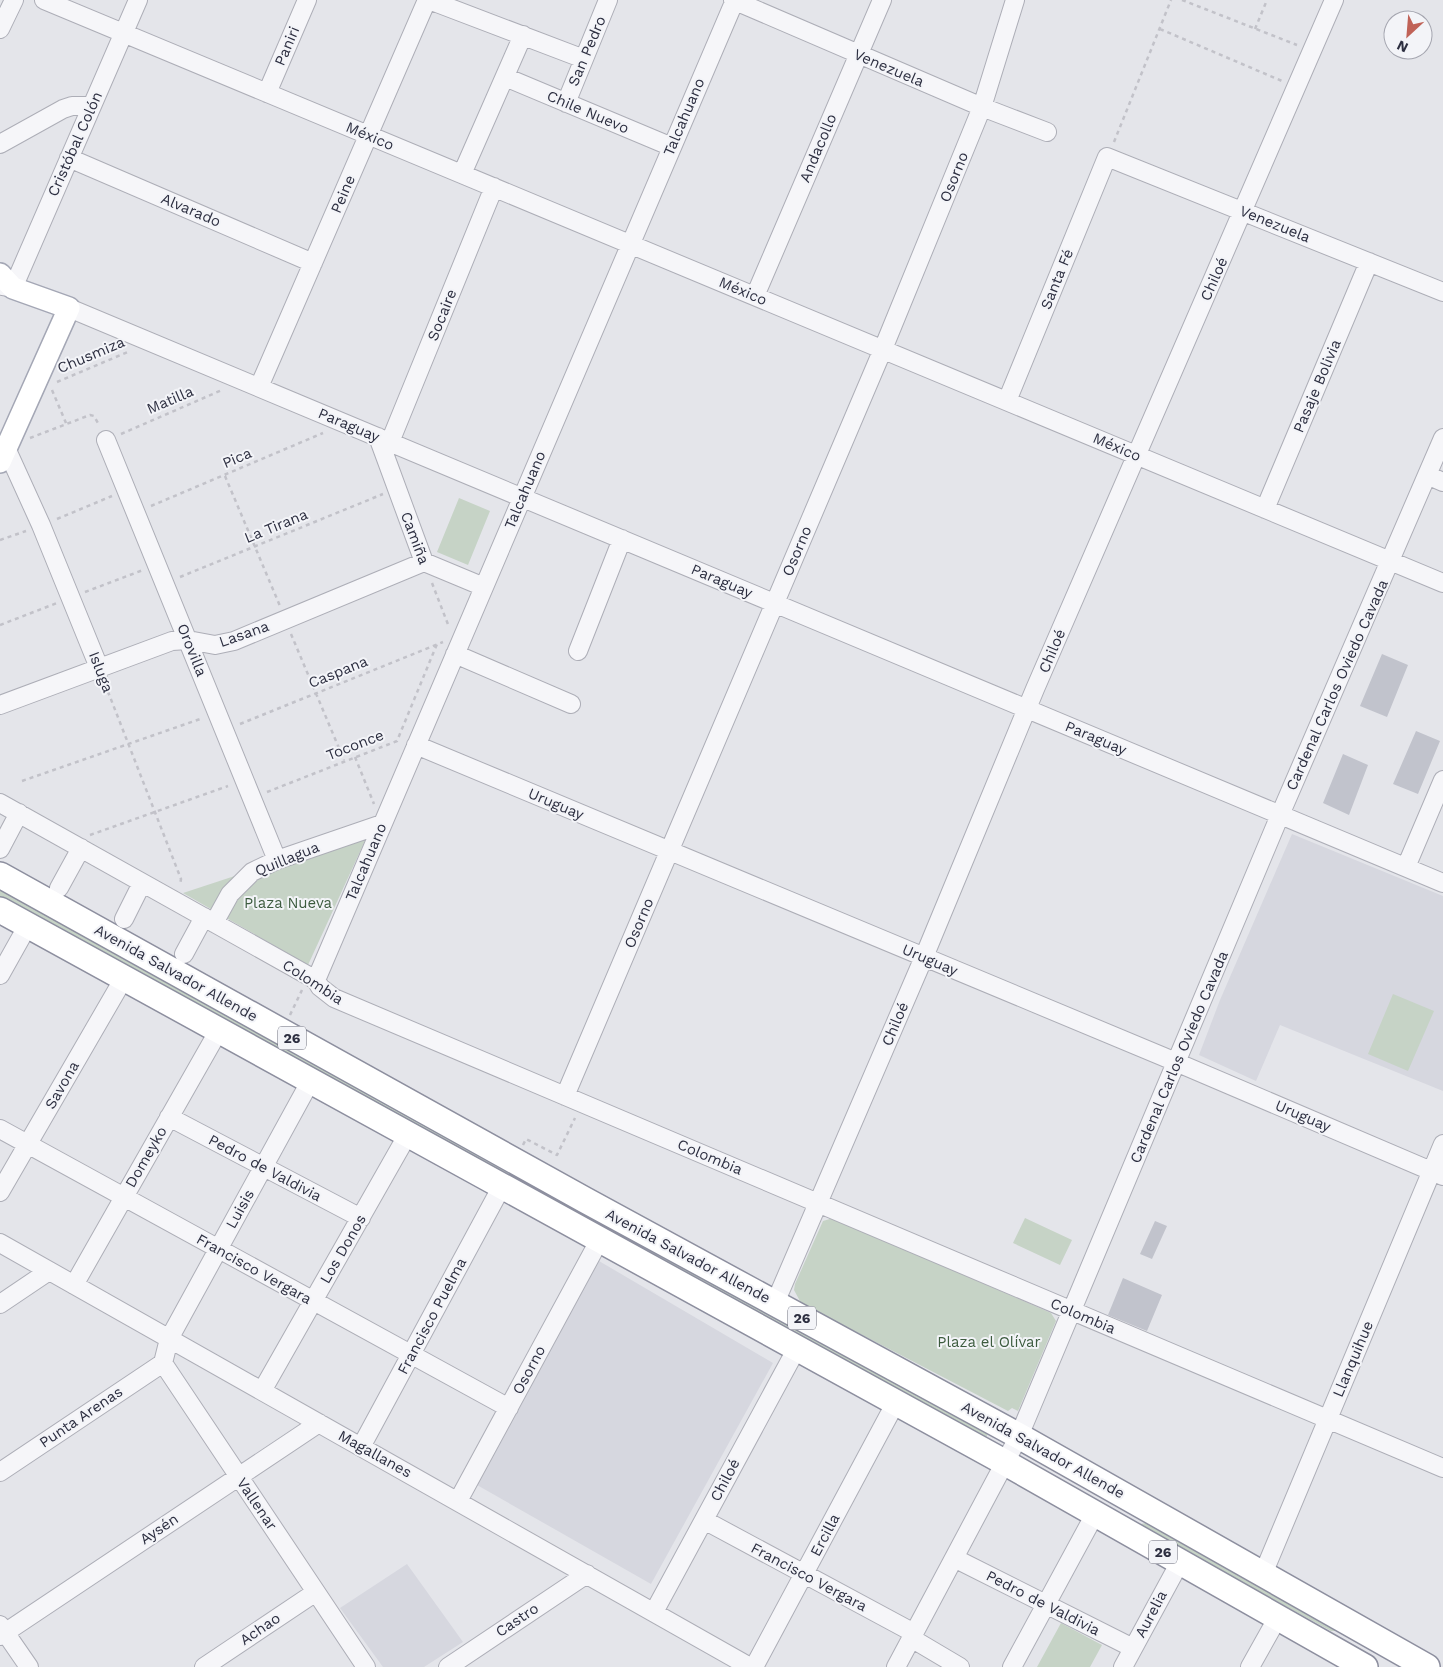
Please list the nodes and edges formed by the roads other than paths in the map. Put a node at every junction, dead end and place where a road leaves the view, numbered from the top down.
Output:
1 (14, 0) edge
2 (44, 0) edge
3 (138, 0) edge
4 (308, 0) edge
5 (428, 0) edge
6 (608, 0) edge
7 (734, 0) edge
8 (882, 0) edge
9 (1015, 0) edge
10 (1334, 0) edge
11 (0, 30) edge
12 (124, 33) junction
13 (523, 36) junction
14 (858, 55) junction
15 (584, 59) junction
16 (505, 77) junction
17 (267, 93) junction
18 (566, 102) junction
19 (92, 106) junction
20 (982, 107) junction
21 (1047, 132) dead end
22 (368, 135) junction
23 (0, 144) edge
24 (672, 147) junction
25 (1107, 157) joint
26 (69, 158) junction
27 (462, 174) junction
28 (494, 187) junction
29 (1244, 212) junction
30 (630, 244) junction
31 (1369, 262) junction
32 (313, 263) junction
33 (4, 282) edge
34 (1443, 292) edge
35 (754, 296) junction
36 (70, 308) junction
37 (883, 349) junction
38 (252, 384) junction
39 (1007, 401) junction
40 (1443, 438) edge
41 (106, 440) road end
42 (384, 440) junction
43 (3, 455) edge
44 (1136, 455) junction
45 (1435, 479) edge
46 (522, 497) junction
47 (1265, 509) junction
48 (622, 539) junction
49 (424, 562) junction
50 (1391, 562) junction
51 (1443, 583) edge
52 (484, 587) junction
53 (775, 603) junction
54 (188, 640) junction
55 (457, 643) junction
56 (578, 651) dead end
57 (100, 670) junction
58 (571, 704) dead end
59 (0, 706) edge
60 (1027, 709) junction
61 (416, 745) junction
62 (1443, 780) edge
63 (0, 802) edge
64 (19, 813) junction
65 (1280, 815) junction
66 (382, 824) junction
67 (82, 843) junction
68 (0, 849) edge
69 (669, 851) junction
70 (277, 860) junction
71 (1406, 867) junction
72 (0, 875) edge
73 (142, 883) junction
74 (1443, 883) edge
75 (59, 888) dead end
76 (0, 910) edge
77 (124, 919) dead end
78 (209, 920) junction
79 (28, 925) junction
80 (184, 954) dead end
81 (924, 958) junction
82 (0, 975) edge
83 (124, 978) junction
84 (312, 978) junction
85 (219, 1030) junction
86 (1177, 1062) junction
87 (311, 1080) junction
88 (565, 1096) junction
89 (169, 1117) junction
90 (0, 1129) edge
91 (408, 1134) junction
92 (28, 1144) junction
93 (1443, 1144) edge
94 (263, 1167) junction
95 (1437, 1174) edge
96 (502, 1186) junction
97 (0, 1192) edge
98 (124, 1198) junction
99 (818, 1204) junction
100 (360, 1218) junction
101 (600, 1239) junction
102 (0, 1243) edge
103 (218, 1249) junction
104 (49, 1271) junction
105 (74, 1285) junction
106 (313, 1301) junction
107 (775, 1303) junction
108 (0, 1304) edge
109 (1071, 1311) junction
110 (169, 1339) junction
111 (797, 1348) junction
112 (411, 1355) junction
113 (163, 1363) junction
114 (262, 1391) junction
115 (896, 1402) junction
116 (509, 1408) junction
117 (1327, 1420) junction
118 (319, 1423) junction
119 (1019, 1436) junction
120 (362, 1446) junction
121 (1004, 1462) junction
122 (1443, 1468) edge
123 (0, 1472) edge
124 (239, 1476) junction
125 (458, 1501) junction
126 (1095, 1514) junction
127 (704, 1520) junction
128 (954, 1558) junction
129 (1180, 1562) junction
130 (587, 1574) junction
131 (804, 1574) junction
132 (1263, 1574) junction
133 (316, 1592) junction
134 (1046, 1604) junction
135 (654, 1612) junction
136 (1278, 1617) junction
137 (2, 1631) edge
138 (912, 1636) junction
139 (1133, 1648) junction
140 (29, 1667) edge
141 (204, 1667) edge
142 (366, 1667) edge
143 (448, 1667) edge
144 (750, 1667) edge
145 (754, 1667) edge
146 (896, 1667) edge
147 (960, 1667) edge
148 (1012, 1667) edge
149 (1123, 1667) edge
150 (1250, 1667) edge
151 (1365, 1667) edge
152 (1427, 1667) edge

1 - 11 street
2 - 12 street, México
3 - 12 street, Cristóbal Colón
4 - 17 street, Paniri
5 - 13 street
5 - 22 street, Peine
6 - 15 street, San Pedro
7 - 14 street, Venezuela
7 - 24 street, Talcahuano
8 - 14 street, Andacollo
9 - 20 street, Osorno
10 - 29 street, Chiloé
12 - 17 street, México
12 - 19 street, Cristóbal Colón
13 - 15 street
13 - 16 street
14 - 20 street, Venezuela
14 - 35 street, Andacollo
15 - 18 street, San Pedro
16 - 18 street, Chile Nuevo
16 - 27 street
17 - 22 street, México
18 - 24 street, Chile Nuevo
19 - 23 street
19 - 26 street, Cristóbal Colón
20 - 21 street, Venezuela
20 - 37 street, Osorno
22 - 27 street, México
22 - 32 street, Peine
24 - 30 street, Talcahuano
25 - 29 street, Venezuela
25 - 39 street, Santa Fé
26 - 32 street, Alvarado
26 - 33 street, Cristóbal Colón
27 - 28 street, México
28 - 30 street, México
28 - 42 street, Socaire
29 - 31 street, Venezuela
29 - 44 street, Chiloé
30 - 35 street, México
30 - 46 street, Talcahuano
31 - 34 street, Venezuela
31 - 47 street, Pasaje Bolivia
32 - 38 street, Peine
33 - 36 main road, Paraguay
35 - 37 street, México
36 - 38 street, Paraguay
36 - 43 main road
37 - 39 street, México
37 - 53 street, Osorno
38 - 42 street, Paraguay
39 - 44 street, México
40 - 45 street, Cardenal Carlos Oviedo Cavada
41 - 54 street, Orovilla
42 - 46 street, Paraguay
42 - 49 street, Camiña
43 - 57 street, Isluga
44 - 47 street, México
44 - 60 street, Chiloé
45 - 50 street, Cardenal Carlos Oviedo Cavada
46 - 48 street, Paraguay
46 - 52 street, Talcahuano
47 - 50 street, México
48 - 53 street, Paraguay
48 - 56 street
49 - 52 street
49 - 54 street, Lasana
50 - 51 street, México
50 - 65 street, Cardenal Carlos Oviedo Cavada
52 - 55 street, Talcahuano
53 - 60 street, Paraguay
53 - 69 street, Osorno
54 - 57 street, Lasana
54 - 70 street, Orovilla
55 - 58 street
55 - 61 street, Talcahuano
57 - 59 street, Lasana
60 - 65 street, Paraguay
60 - 81 street, Chiloé
61 - 66 street, Talcahuano
61 - 69 street, Uruguay
62 - 71 street
63 - 64 street, Colombia
64 - 67 street, Colombia
64 - 68 street
65 - 71 street, Paraguay
65 - 86 street, Cardenal Carlos Oviedo Cavada
66 - 70 street, Quillagua
66 - 84 street, Talcahuano
67 - 73 street, Colombia
67 - 75 street
69 - 81 street, Uruguay
69 - 88 street, Osorno
70 - 78 street, Quillagua
71 - 74 street, Paraguay
72 - 107 highway, Avenida Salvador Allende / 26
73 - 77 street
73 - 78 street, Colombia
76 - 79 highway, Avenida Salvador Allende / 26
78 - 80 street, Quillagua
78 - 84 street, Colombia
79 - 82 street
79 - 83 highway, Avenida Salvador Allende / 26
81 - 86 street, Uruguay
81 - 99 street, Chiloé
83 - 85 highway, Avenida Salvador Allende / 26
83 - 92 street, Savona
84 - 88 street, Colombia
85 - 87 highway, Avenida Salvador Allende / 26
85 - 89 street, Domeyko
86 - 95 street, Uruguay
86 - 109 street, Cardenal Carlos Oviedo Cavada
87 - 91 highway, Avenida Salvador Allende / 26
87 - 94 street, Luisis
88 - 99 street, Colombia
89 - 94 street, Pedro de Valdivia
89 - 98 street, Domeyko
90 - 92 street, Francisco Vergara
91 - 96 highway, Avenida Salvador Allende / 26
91 - 100 street, Los Donos
92 - 97 street, Savona
92 - 98 street, Francisco Vergara
93 - 95 street, Llanquihue
94 - 100 street, Pedro de Valdivia
94 - 103 street, Luisis
95 - 117 street, Llanquihue
96 - 101 highway, Avenida Salvador Allende / 26
96 - 112 street, Francisco Puelma
98 - 103 street, Francisco Vergara
98 - 105 street, Domeyko
99 - 107 street, Chiloé
99 - 109 street, Colombia
100 - 106 street, Los Donos
101 - 111 highway, Avenida Salvador Allende / 26
101 - 116 street, Osorno
102 - 104 street, Magallanes
103 - 106 street, Francisco Vergara
103 - 110 street, Luisis
104 - 105 street, Magallanes
104 - 108 street
105 - 110 street, Magallanes
106 - 112 street, Francisco Vergara
106 - 114 street, Los Donos
107 - 119 highway, Avenida Salvador Allende / 26
109 - 117 street, Colombia
109 - 119 street, Cardenal Carlos Oviedo Cavada
110 - 113 street
110 - 114 street, Magallanes
111 - 115 highway, Avenida Salvador Allende / 26
111 - 127 street, Chiloé
112 - 116 street, Francisco Vergara
112 - 120 street, Francisco Puelma
113 - 123 street, Punta Arenas
113 - 124 street, Vallenar
114 - 118 street, Magallanes
115 - 121 highway, Avenida Salvador Allende / 26
115 - 131 street, Ercilla
116 - 125 street, Osorno
117 - 122 street, Colombia
117 - 132 street, Llanquihue
118 - 120 street, Magallanes
118 - 124 street, Aysén
119 - 121 street, Cardenal Carlos Oviedo Cavada
119 - 132 highway, Avenida Salvador Allende / 26
120 - 125 street, Magallanes
121 - 126 highway, Avenida Salvador Allende / 26
121 - 128 street, Cardenal Carlos Oviedo Cavada
124 - 133 street, Vallenar
124 - 137 street, Aysén
125 - 130 street, Magallanes
126 - 129 highway, Avenida Salvador Allende / 26
126 - 134 street
127 - 131 street, Francisco Vergara
127 - 135 street, Chiloé
128 - 134 street, Pedro de Valdivia
128 - 138 street, Cardenal Carlos Oviedo Cavada
129 - 136 highway, Avenida Salvador Allende / 26
129 - 139 street, Aurelia
130 - 135 street, Magallanes
130 - 143 street, Castro
131 - 138 street, Francisco Vergara
131 - 145 street, Ercilla
132 - 152 highway, Avenida Salvador Allende / 26
133 - 141 street, Achao
133 - 142 street, Vallenar
134 - 139 street, Pedro de Valdivia
134 - 148 street
135 - 144 street, Magallanes
136 - 150 street
136 - 151 highway, Avenida Salvador Allende / 26
137 - 140 street
138 - 146 street, Cardenal Carlos Oviedo Cavada
138 - 147 street, Francisco Vergara
139 - 149 street, Aurelia

